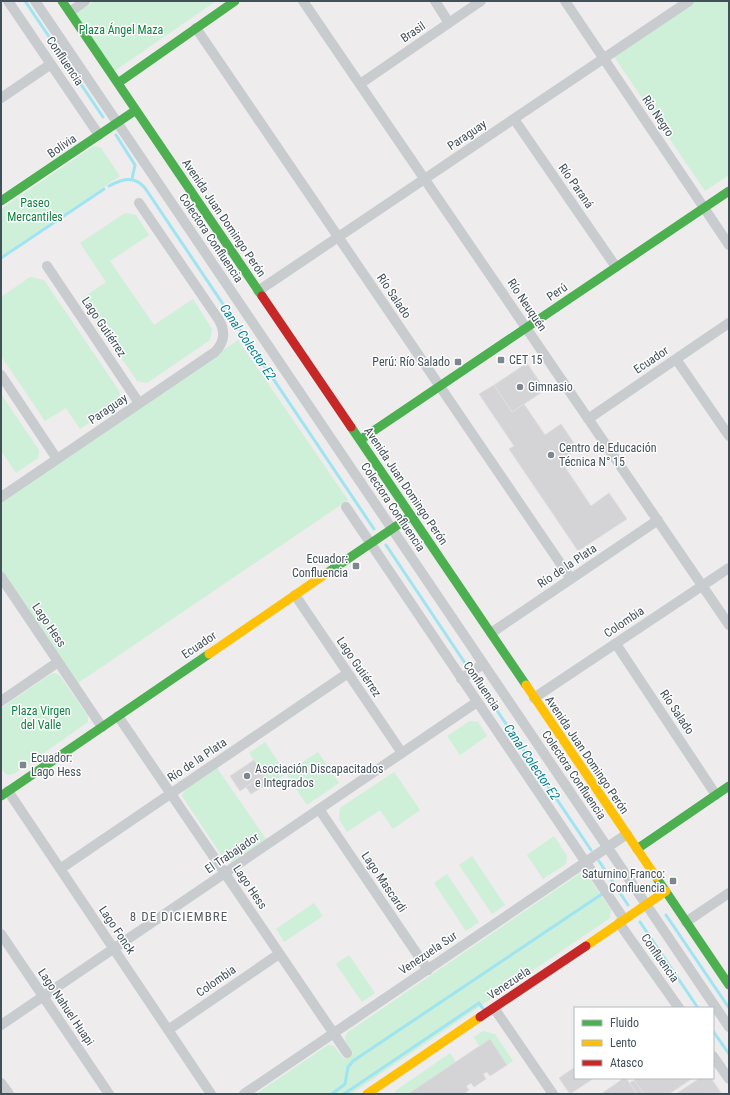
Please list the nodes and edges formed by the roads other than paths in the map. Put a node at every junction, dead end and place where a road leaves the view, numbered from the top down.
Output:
1 (8, 1) edge
2 (35, 1) edge
3 (62, 1) edge
4 (85, 1) edge
5 (235, 1) edge
6 (303, 1) edge
7 (434, 1) edge
8 (481, 1) edge
9 (565, 1) edge
10 (689, 1) edge
11 (70, 12) junction
12 (449, 23) junction
13 (196, 28) junction
14 (604, 58) junction
15 (51, 64) junction
16 (118, 82) junction
17 (360, 84) junction
18 (1, 98) edge
19 (136, 110) junction
20 (514, 119) junction
21 (117, 123) junction
22 (99, 135) junction
23 (425, 179) junction
24 (729, 191) edge
25 (1, 201) edge
26 (140, 203) dead end
27 (704, 208) junction
28 (338, 237) junction
29 (729, 245) edge
30 (47, 266) dead end
31 (616, 268) junction
32 (258, 291) junction
33 (729, 323) edge
34 (527, 328) junction
35 (676, 359) junction
36 (1, 375) edge
37 (440, 386) junction
38 (139, 403) junction
39 (588, 419) junction
40 (729, 436) edge
41 (360, 440) junction
42 (58, 459) junction
43 (1, 497) edge
44 (346, 507) dead end
45 (411, 516) junction
46 (658, 520) junction
47 (392, 529) junction
48 (370, 544) junction
49 (729, 568) edge
50 (1, 577) edge
51 (571, 579) junction
52 (702, 586) junction
53 (295, 595) junction
54 (729, 625) edge
55 (491, 633) junction
56 (616, 644) junction
57 (58, 662) junction
58 (483, 664) junction
59 (348, 673) junction
60 (461, 679) junction
61 (534, 698) junction
62 (1, 702) edge
63 (477, 702) junction
64 (118, 716) junction
65 (102, 727) junction
66 (402, 753) junction
67 (1, 781) edge
68 (729, 786) edge
69 (4, 793) edge
70 (171, 794) junction
71 (716, 795) junction
72 (319, 809) junction
73 (627, 834) junction
74 (608, 848) junction
75 (637, 849) junction
76 (586, 862) junction
77 (60, 869) junction
78 (225, 873) junction
79 (666, 892) junction
80 (729, 893) edge
81 (646, 905) junction
82 (622, 921) junction
83 (686, 922) junction
84 (1, 934) edge
85 (113, 948) junction
86 (279, 954) junction
87 (428, 970) junction
88 (729, 985) edge
89 (43, 996) junction
90 (678, 1007) edge
91 (494, 1008) junction
92 (1, 1025) edge
93 (729, 1027) edge
94 (168, 1030) junction
95 (333, 1034) junction
96 (346, 1053) dead end
97 (714, 1057) edge
98 (729, 1079) edge
99 (1, 1083) edge
100 (9, 1094) edge
101 (109, 1094) edge
102 (211, 1094) edge
103 (244, 1094) edge
104 (368, 1094) edge
105 (553, 1094) edge

1 - 15 street, Confluencia
2 - 21 street, Colectora Confluencia
3 - 11 street, Avenida Juan Domingo Perón
4 - 11 street
5 - 13 street
6 - 17 street, Río Neuquén
7 - 12 street
8 - 12 street, Brasil
9 - 14 street, Río Negro
10 - 14 street, Paraguay
11 - 16 street, Avenida Juan Domingo Perón
12 - 17 street, Brasil
13 - 16 street
13 - 28 street, Río Salado
14 - 20 street, Paraguay
14 - 27 street, Río Negro
15 - 18 street
15 - 22 street, Confluencia
16 - 19 street, Avenida Juan Domingo Perón
17 - 23 street, Río Neuquén
19 - 21 street, Bolivia
19 - 32 street, Avenida Juan Domingo Perón
20 - 23 street, Paraguay
20 - 31 street, Río Paraná
21 - 22 street, Bolivia
21 - 47 street, Colectora Confluencia
22 - 25 street, Bolivia
23 - 28 street, Paraguay
23 - 34 street, Río Neuquén
24 - 27 street, Perú
26 - 38 street, Paraguay
27 - 29 street, Río Negro
27 - 31 street, Perú
28 - 32 street, Paraguay
28 - 37 street, Río Salado
30 - 38 street, Lago Gutiérrez
31 - 34 street, Perú
32 - 41 street, Avenida Juan Domingo Perón
33 - 35 street, Ecuador
34 - 37 street, Perú
34 - 39 street, Río Neuquén
35 - 39 street, Ecuador
35 - 40 street
36 - 42 street
37 - 41 street, Perú
37 - 51 street, Río Salado
38 - 42 street, Paraguay
39 - 46 street, Río Neuquén
41 - 45 street, Avenida Juan Domingo Perón
42 - 43 street, Paraguay
44 - 48 street, Confluencia
45 - 47 street, Ecuador
45 - 55 street, Avenida Juan Domingo Perón
46 - 51 street, Río de la Plata
46 - 52 street, Río Neuquén
47 - 48 street, Ecuador
47 - 58 street, Colectora Confluencia
48 - 53 street, Ecuador
48 - 60 street, Confluencia
49 - 52 street, Colombia
50 - 57 street, Lago Hess
51 - 55 street, Río de la Plata
52 - 54 street, Río Neuquén
52 - 56 street, Colombia
53 - 59 street, Lago Gutiérrez
53 - 64 street, Ecuador
55 - 61 street, Avenida Juan Domingo Perón
56 - 61 street, Colombia
56 - 71 street, Río Salado
57 - 62 street
57 - 65 street, Lago Hess
58 - 60 street
58 - 74 street, Colectora Confluencia
59 - 66 street, Lago Gutiérrez
59 - 70 street, Río de la Plata
60 - 63 street, Confluencia
61 - 73 street, Avenida Juan Domingo Perón
63 - 66 street, El Trabajador
63 - 76 street, Confluencia
64 - 65 street, Ecuador
64 - 70 street, Lago Hess
65 - 69 street, Ecuador
66 - 72 street, El Trabajador
67 - 69 street, Lago Fonck
68 - 71 street
69 - 77 street, Lago Fonck
70 - 77 street, Río de la Plata
70 - 78 street, Lago Hess
71 - 75 street
72 - 78 street, El Trabajador
72 - 87 street, Lago Mascardi
73 - 74 street, Venezuela Sur
73 - 75 street, Avenida Juan Domingo Perón
74 - 76 street, Venezuela Sur
74 - 81 street, Colectora Confluencia
75 - 79 street, Avenida Juan Domingo Perón
76 - 82 street, Confluencia
76 - 87 street, Venezuela Sur
77 - 85 street, Lago Fonck
78 - 85 street, El Trabajador
78 - 86 street, Lago Hess
79 - 81 street, Venezuela
79 - 83 street, Avenida Juan Domingo Perón
80 - 83 street
81 - 82 street, Venezuela
81 - 93 street, Colectora Confluencia
82 - 90 street, Confluencia
82 - 91 street, Venezuela
83 - 88 street, Avenida Juan Domingo Perón
84 - 89 street, Lago Nahuel Huapi
85 - 89 street, El Trabajador
85 - 94 street, Lago Fonck
86 - 94 street, Colombia
86 - 95 street, Lago Hess
87 - 95 street, Venezuela Sur
89 - 92 street, El Trabajador
89 - 101 street, Lago Nahuel Huapi
91 - 104 street, Venezuela
91 - 105 street
94 - 102 street, Lago Fonck
95 - 96 street, Lago Hess
95 - 103 street, Venezuela Sur
97 - 98 street
99 - 100 street

